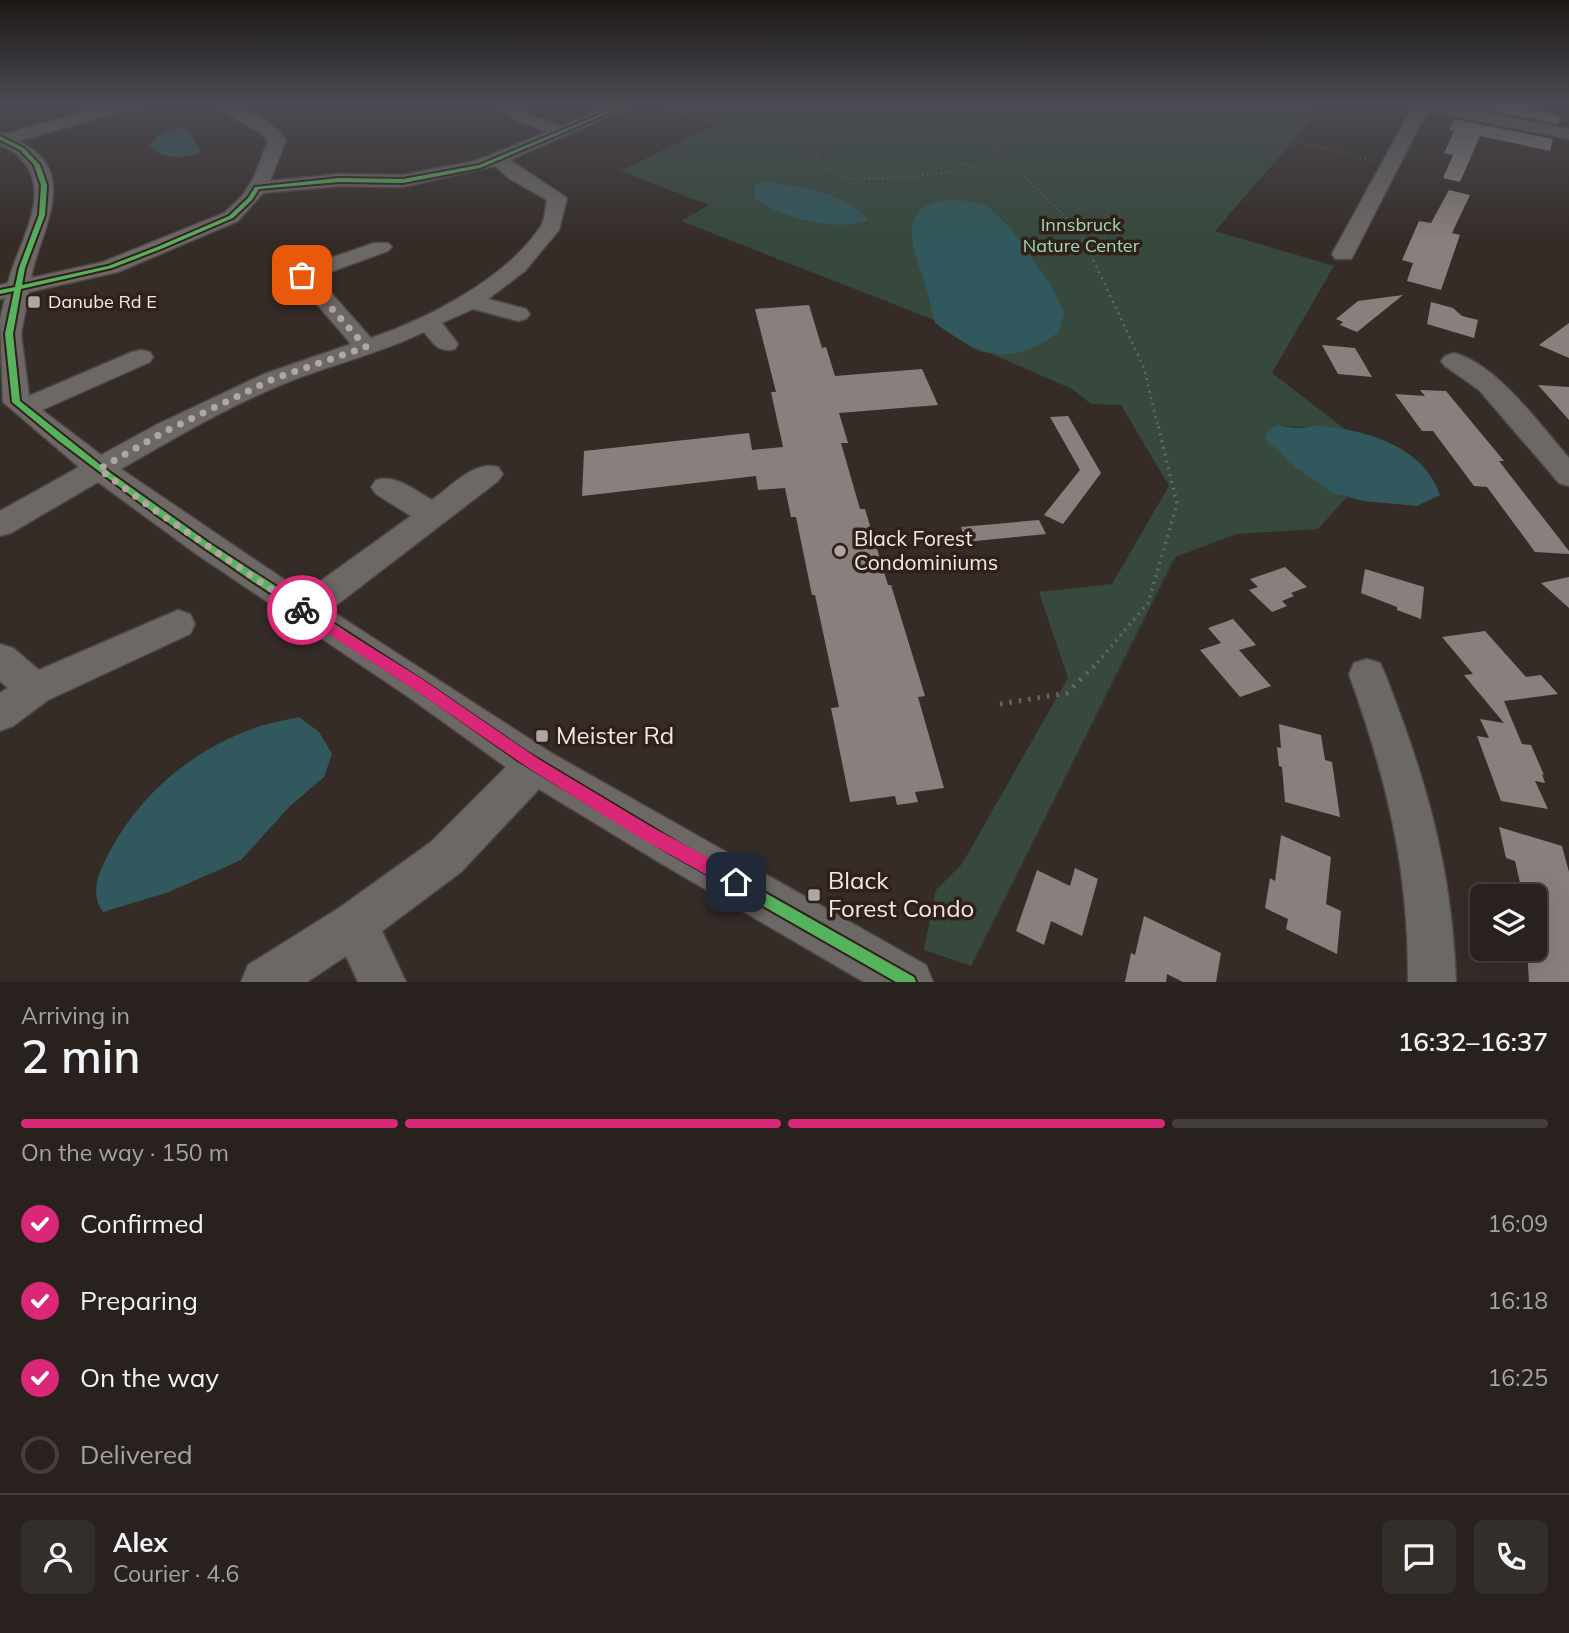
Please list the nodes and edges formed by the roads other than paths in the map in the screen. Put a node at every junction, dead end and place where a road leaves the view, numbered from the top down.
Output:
1 (22, 149) edge
2 (273, 149) edge
3 (525, 149) edge
4 (1399, 149) edge
5 (499, 160) junction
6 (257, 188) junction
7 (381, 247) dead end
8 (1343, 254) dead end
9 (9, 291) edge
10 (471, 301) junction
11 (518, 314) dead end
12 (428, 321) junction
13 (446, 344) dead end
14 (366, 347) junction
15 (141, 357) dead end
16 (1454, 361) dead end
17 (23, 408) junction
18 (1565, 465) edge
19 (99, 469) junction
20 (488, 474) dead end
21 (386, 487) dead end
22 (433, 515) junction
23 (0, 525) edge
24 (304, 611) junction
25 (178, 624) dead end
26 (0, 659) edge
27 (1367, 674) dead end
28 (35, 689) junction
29 (0, 714) edge
30 (535, 765) junction
31 (355, 924) junction
32 (265, 982) edge
33 (382, 982) edge
34 (909, 982) edge
35 (1432, 982) edge

1 - 9 street
2 - 6 street
3 - 5 street
4 - 8 street
5 - 6 street
5 - 10 street
6 - 9 street
7 - 14 street
9 - 17 street
10 - 11 street
10 - 12 street
12 - 13 street
12 - 14 street
14 - 19 street
15 - 17 street
16 - 18 street
17 - 19 street
19 - 23 street
19 - 24 street
20 - 22 street
21 - 22 street
22 - 24 street
24 - 30 street
25 - 28 street
26 - 28 street
27 - 35 street
28 - 29 street
30 - 31 street
30 - 34 street
31 - 32 street
31 - 33 street

